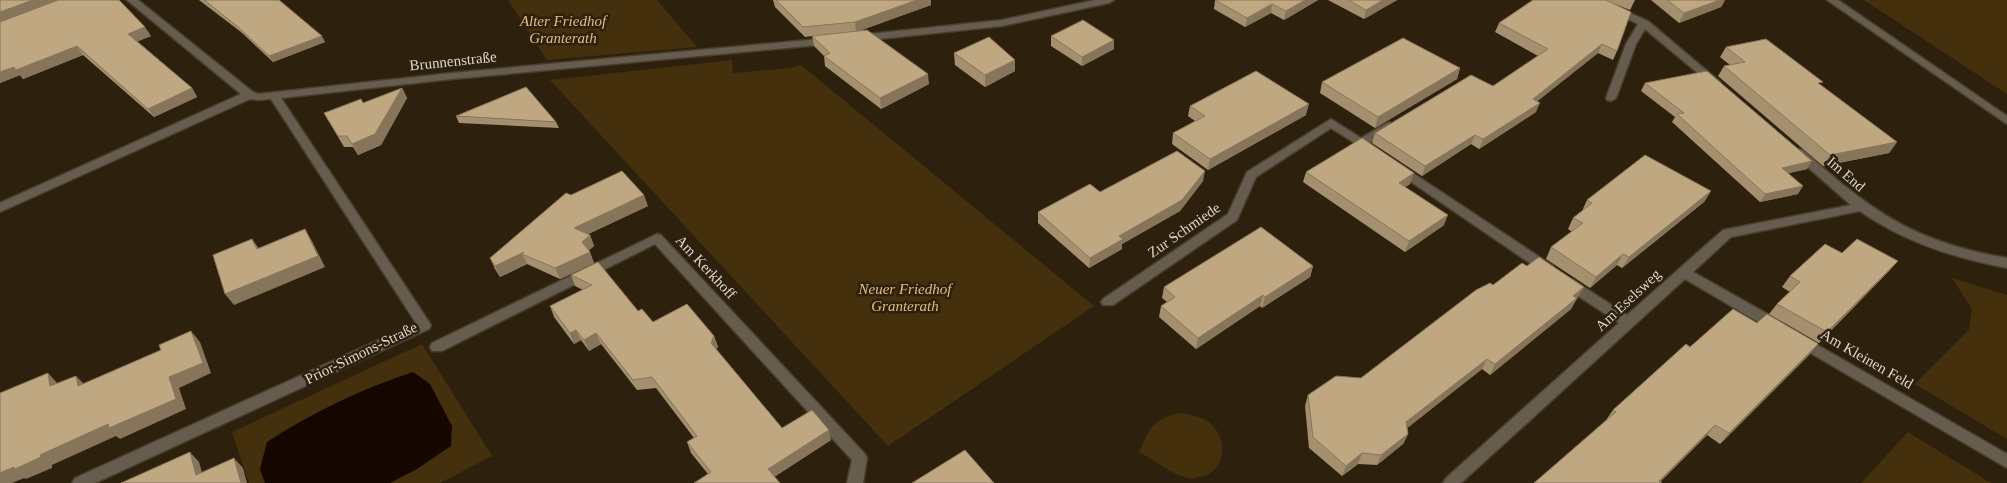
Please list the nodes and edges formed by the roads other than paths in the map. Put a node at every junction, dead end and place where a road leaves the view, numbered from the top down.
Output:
1 (132, 0) edge
2 (1109, 0) edge
3 (1593, 0) edge
4 (1832, 0) edge
5 (1644, 23) junction
6 (1725, 90) edge
7 (249, 96) junction
8 (274, 96) junction
9 (1611, 98) dead end
10 (2007, 121) edge
11 (1395, 122) edge
12 (1361, 143) junction
13 (1793, 148) edge
14 (1861, 206) junction
15 (0, 208) edge
16 (2007, 263) edge
17 (1683, 272) junction
18 (1108, 302) dead end
19 (1628, 323) junction
20 (437, 347) dead end
21 (2007, 462) edge
22 (80, 483) edge
23 (855, 483) edge
24 (1451, 483) edge

1 - 7 street
2 - 8 street, Brunnenstraße
3 - 5 street
4 - 10 street
5 - 6 street
5 - 9 street
7 - 8 street, Brunnenstraße
7 - 15 street, Brunnenstraße
8 - 22 street, Prior-Simons-Straße
11 - 12 street
12 - 18 street, Zur Schmiede
12 - 19 street, Zur Schmiede
13 - 14 street, Im End
14 - 16 street, Im End
14 - 17 street, Am Eselsweg
17 - 19 street, Am Eselsweg
17 - 21 street, Am Kleinen Feld
19 - 24 street, Am Eselsweg
20 - 23 street, Am Kerkhoff

